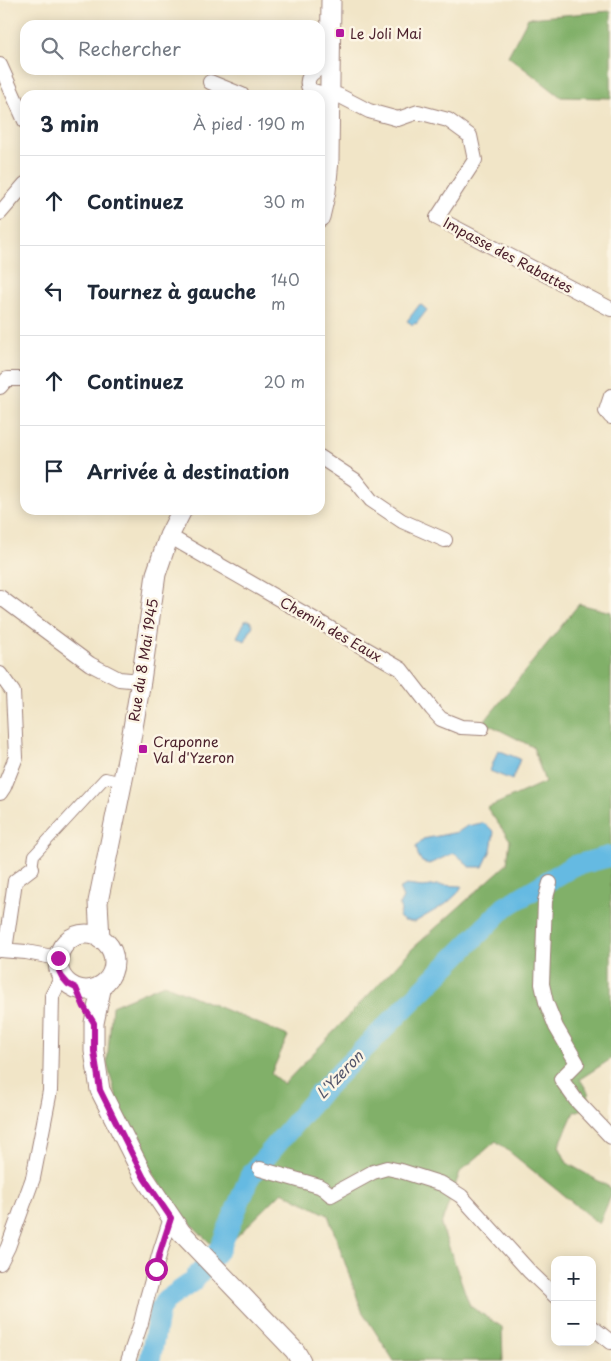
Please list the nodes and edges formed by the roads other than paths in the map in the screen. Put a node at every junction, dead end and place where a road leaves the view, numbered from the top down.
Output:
1 (331, 0) edge
2 (325, 46) edge
3 (0, 66) edge
4 (310, 75) edge
5 (324, 75) edge
6 (210, 82) dead end
7 (230, 90) edge
8 (306, 90) edge
9 (325, 95) edge
10 (330, 96) junction
11 (20, 109) edge
12 (20, 190) edge
13 (325, 195) edge
14 (0, 213) edge
15 (611, 309) edge
16 (20, 379) edge
17 (0, 387) edge
18 (611, 396) edge
19 (611, 417) edge
20 (325, 460) edge
21 (180, 515) edge
22 (169, 536) junction
23 (445, 540) dead end
24 (0, 597) edge
25 (0, 674) edge
26 (141, 681) junction
27 (482, 728) dead end
28 (123, 782) junction
29 (0, 793) edge
30 (32, 868) joint
31 (550, 883) dead end
32 (98, 902) junction
33 (74, 937) junction
34 (100, 938) junction
35 (2, 950) edge
36 (58, 958) junction
37 (69, 983) junction
38 (102, 985) junction
39 (94, 1023) junction
40 (611, 1136) edge
41 (260, 1169) dead end
42 (176, 1225) junction
43 (0, 1262) edge
44 (551, 1292) edge
45 (596, 1330) edge
46 (611, 1342) edge
47 (128, 1361) edge
48 (301, 1361) edge

1 - 2 main road
3 - 11 street
4 - 8 street
5 - 10 main road
6 - 7 street
9 - 10 street
10 - 13 main road
10 - 15 street, Impasse des Rabattes
12 - 14 street
16 - 17 street
18 - 19 street
20 - 23 street
21 - 22 main road, Rue du 8 Mai 1945
22 - 26 main road, Rue du 8 Mai 1945
22 - 27 street, Chemin des Eaux
24 - 26 street
25 - 29 street
26 - 28 main road, Rue du 8 Mai 1945
28 - 30 street
28 - 32 main road, Rue du 8 Mai 1945
30 - 35 street
31 - 40 street
32 - 33 main road, Rue du 8 Mai 1945
32 - 34 main road, Rue du 8 Mai 1945
33 - 34 main road
33 - 36 main road
34 - 38 main road
35 - 36 street
36 - 37 main road
37 - 38 main road
37 - 39 main road
37 - 43 street
38 - 39 main road
39 - 42 main road
41 - 44 street
42 - 47 street
42 - 48 main road
45 - 46 street

